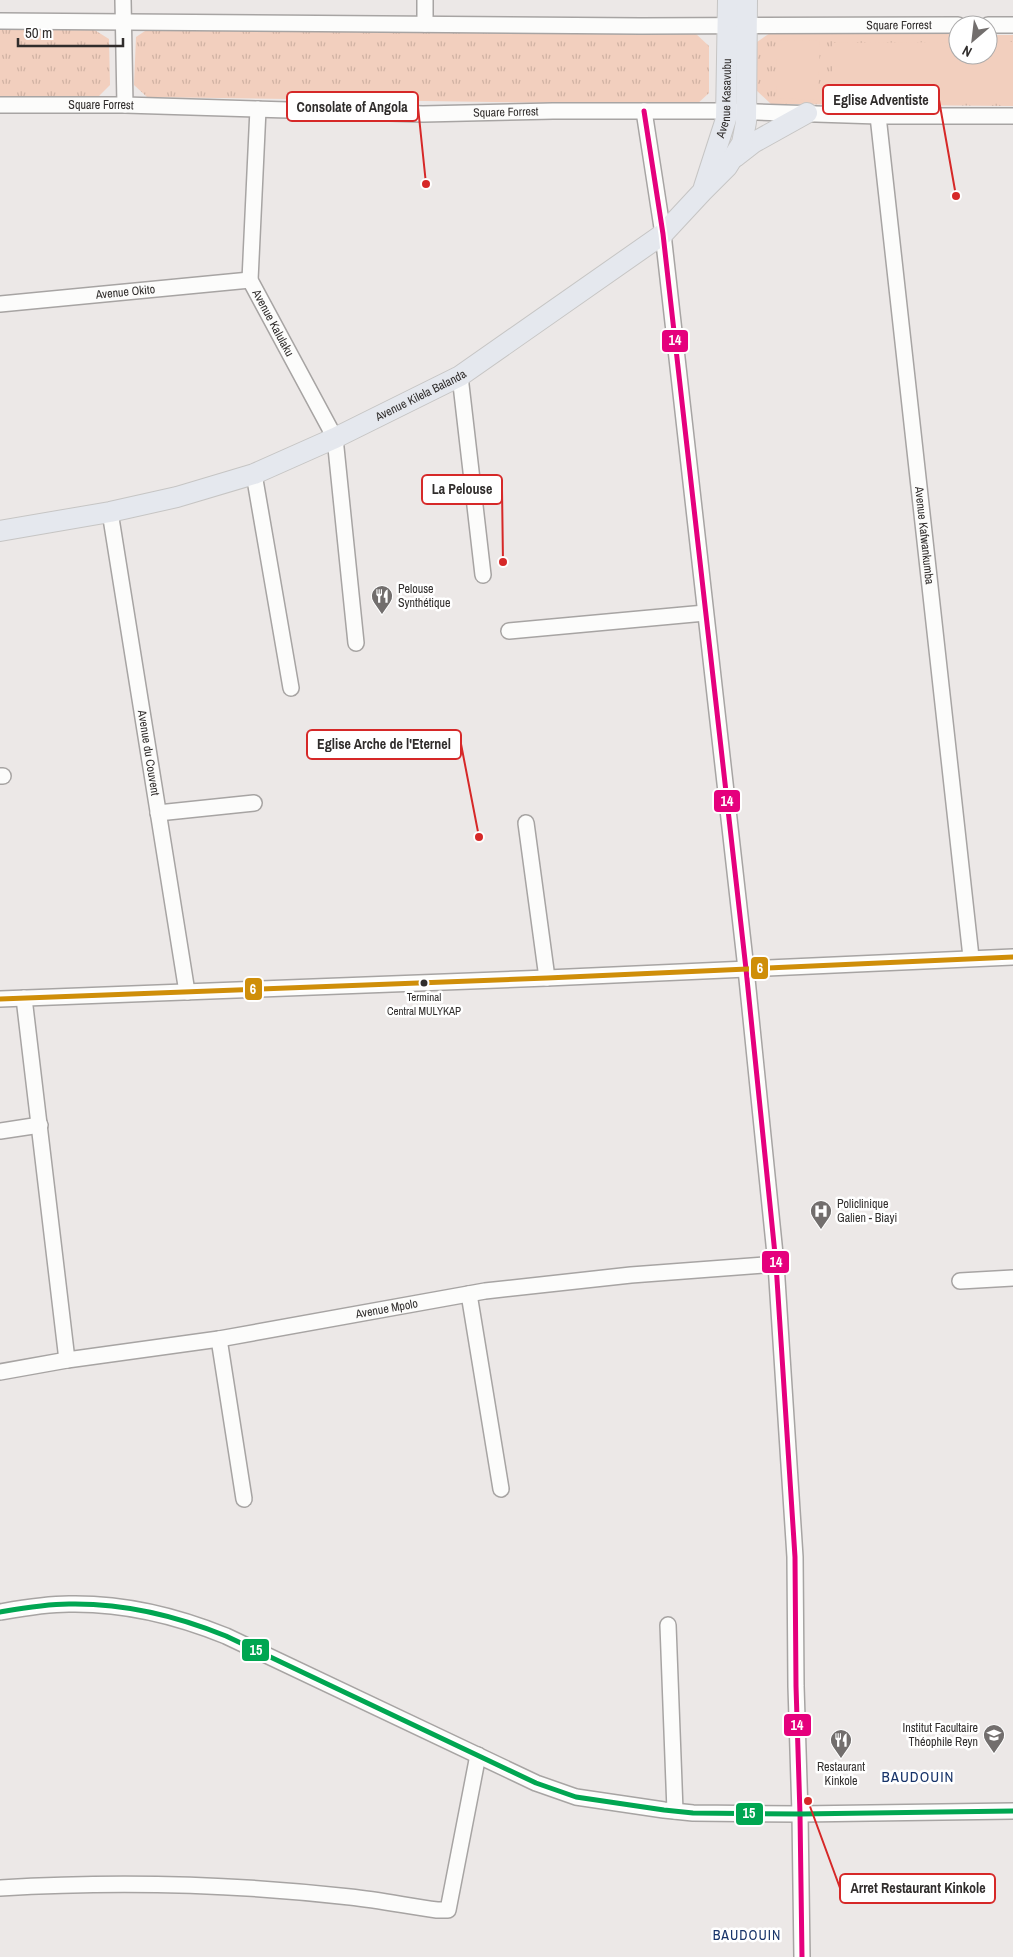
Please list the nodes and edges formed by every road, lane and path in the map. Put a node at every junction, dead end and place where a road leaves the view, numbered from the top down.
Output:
1 (123, 0) edge
2 (426, 0) edge
3 (728, 0) edge
4 (747, 0) edge
5 (0, 21) edge
6 (123, 22) junction
7 (425, 24) junction
8 (737, 25) junction
9 (948, 25) edge
10 (998, 25) edge
11 (1013, 25) edge
12 (0, 105) edge
13 (125, 105) junction
14 (258, 109) junction
15 (644, 111) junction
16 (737, 112) junction
17 (807, 113) junction
18 (878, 116) junction
19 (1013, 116) edge
20 (735, 157) junction
21 (702, 192) junction
22 (663, 234) junction
23 (250, 280) junction
24 (0, 304) edge
25 (460, 376) junction
26 (335, 438) junction
27 (254, 474) junction
28 (110, 512) junction
29 (0, 531) edge
30 (483, 575) dead end
31 (705, 613) junction
32 (509, 631) dead end
33 (356, 642) dead end
34 (291, 688) dead end
35 (254, 803) dead end
36 (158, 814) junction
37 (526, 824) dead end
38 (970, 957) junction
39 (1013, 957) edge
40 (746, 969) junction
41 (547, 978) junction
42 (187, 992) junction
43 (24, 998) junction
44 (0, 999) edge
45 (40, 1125) junction
46 (0, 1131) edge
47 (776, 1264) junction
48 (1013, 1278) edge
49 (960, 1281) dead end
50 (469, 1294) junction
51 (219, 1339) junction
52 (67, 1360) junction
53 (0, 1372) edge
54 (501, 1489) dead end
55 (244, 1499) dead end
56 (0, 1612) edge
57 (668, 1625) dead end
58 (478, 1755) junction
59 (675, 1811) junction
60 (1013, 1811) edge
61 (800, 1814) junction
62 (0, 1888) edge
63 (802, 1957) edge

1 - 6 street
2 - 7 street
3 - 8 main road, Avenue Kasavubu
4 - 8 main road, Avenue Kasavubu
5 - 6 street, Square Forrest
6 - 7 street, Square Forrest
6 - 13 street
7 - 8 street, Square Forrest
8 - 9 street, Square Forrest
8 - 16 main road, Avenue Kasavubu
10 - 11 street
12 - 13 street, Square Forrest
13 - 14 street, Square Forrest
14 - 15 street, Square Forrest
14 - 23 street, Avenue Kalulaku
15 - 16 street, Square Forrest
15 - 22 street
16 - 17 street, Square Forrest
16 - 20 main road, Avenue Kilela Balanda
16 - 21 main road, Avenue Kasavubu
17 - 18 street, Square Forrest
17 - 20 main road
18 - 19 street, Square Forrest
18 - 38 street, Avenue Kafwankumba
20 - 21 main road, Avenue Kilela Balanda
21 - 22 main road, Avenue Kilela Balanda
22 - 25 main road, Avenue Kilela Balanda
22 - 31 street
23 - 24 street, Avenue Okito
23 - 26 street, Avenue Kalulaku
25 - 26 main road, Avenue Kilela Balanda
25 - 30 street
26 - 27 main road, Avenue Kilela Balanda
26 - 33 street
27 - 28 main road, Avenue Kilela Balanda
27 - 34 street
28 - 29 main road, Avenue Kilela Balanda
28 - 36 street, Avenue du Couvent
31 - 32 street
31 - 40 street
35 - 36 street
36 - 42 street, Avenue du Couvent
37 - 41 street
38 - 39 street
38 - 40 street
40 - 41 street
40 - 47 street
41 - 42 street
42 - 43 street
43 - 44 street
43 - 45 street
45 - 46 street
45 - 52 street
47 - 50 street, Avenue Mpolo
47 - 61 street
48 - 49 street
50 - 51 street, Avenue Mpolo
50 - 54 street
51 - 52 street, Avenue Mpolo
51 - 55 street
52 - 53 street, Avenue Mpolo
56 - 58 street
57 - 59 street
58 - 59 street
58 - 62 street
59 - 61 street
60 - 61 street
61 - 63 street

